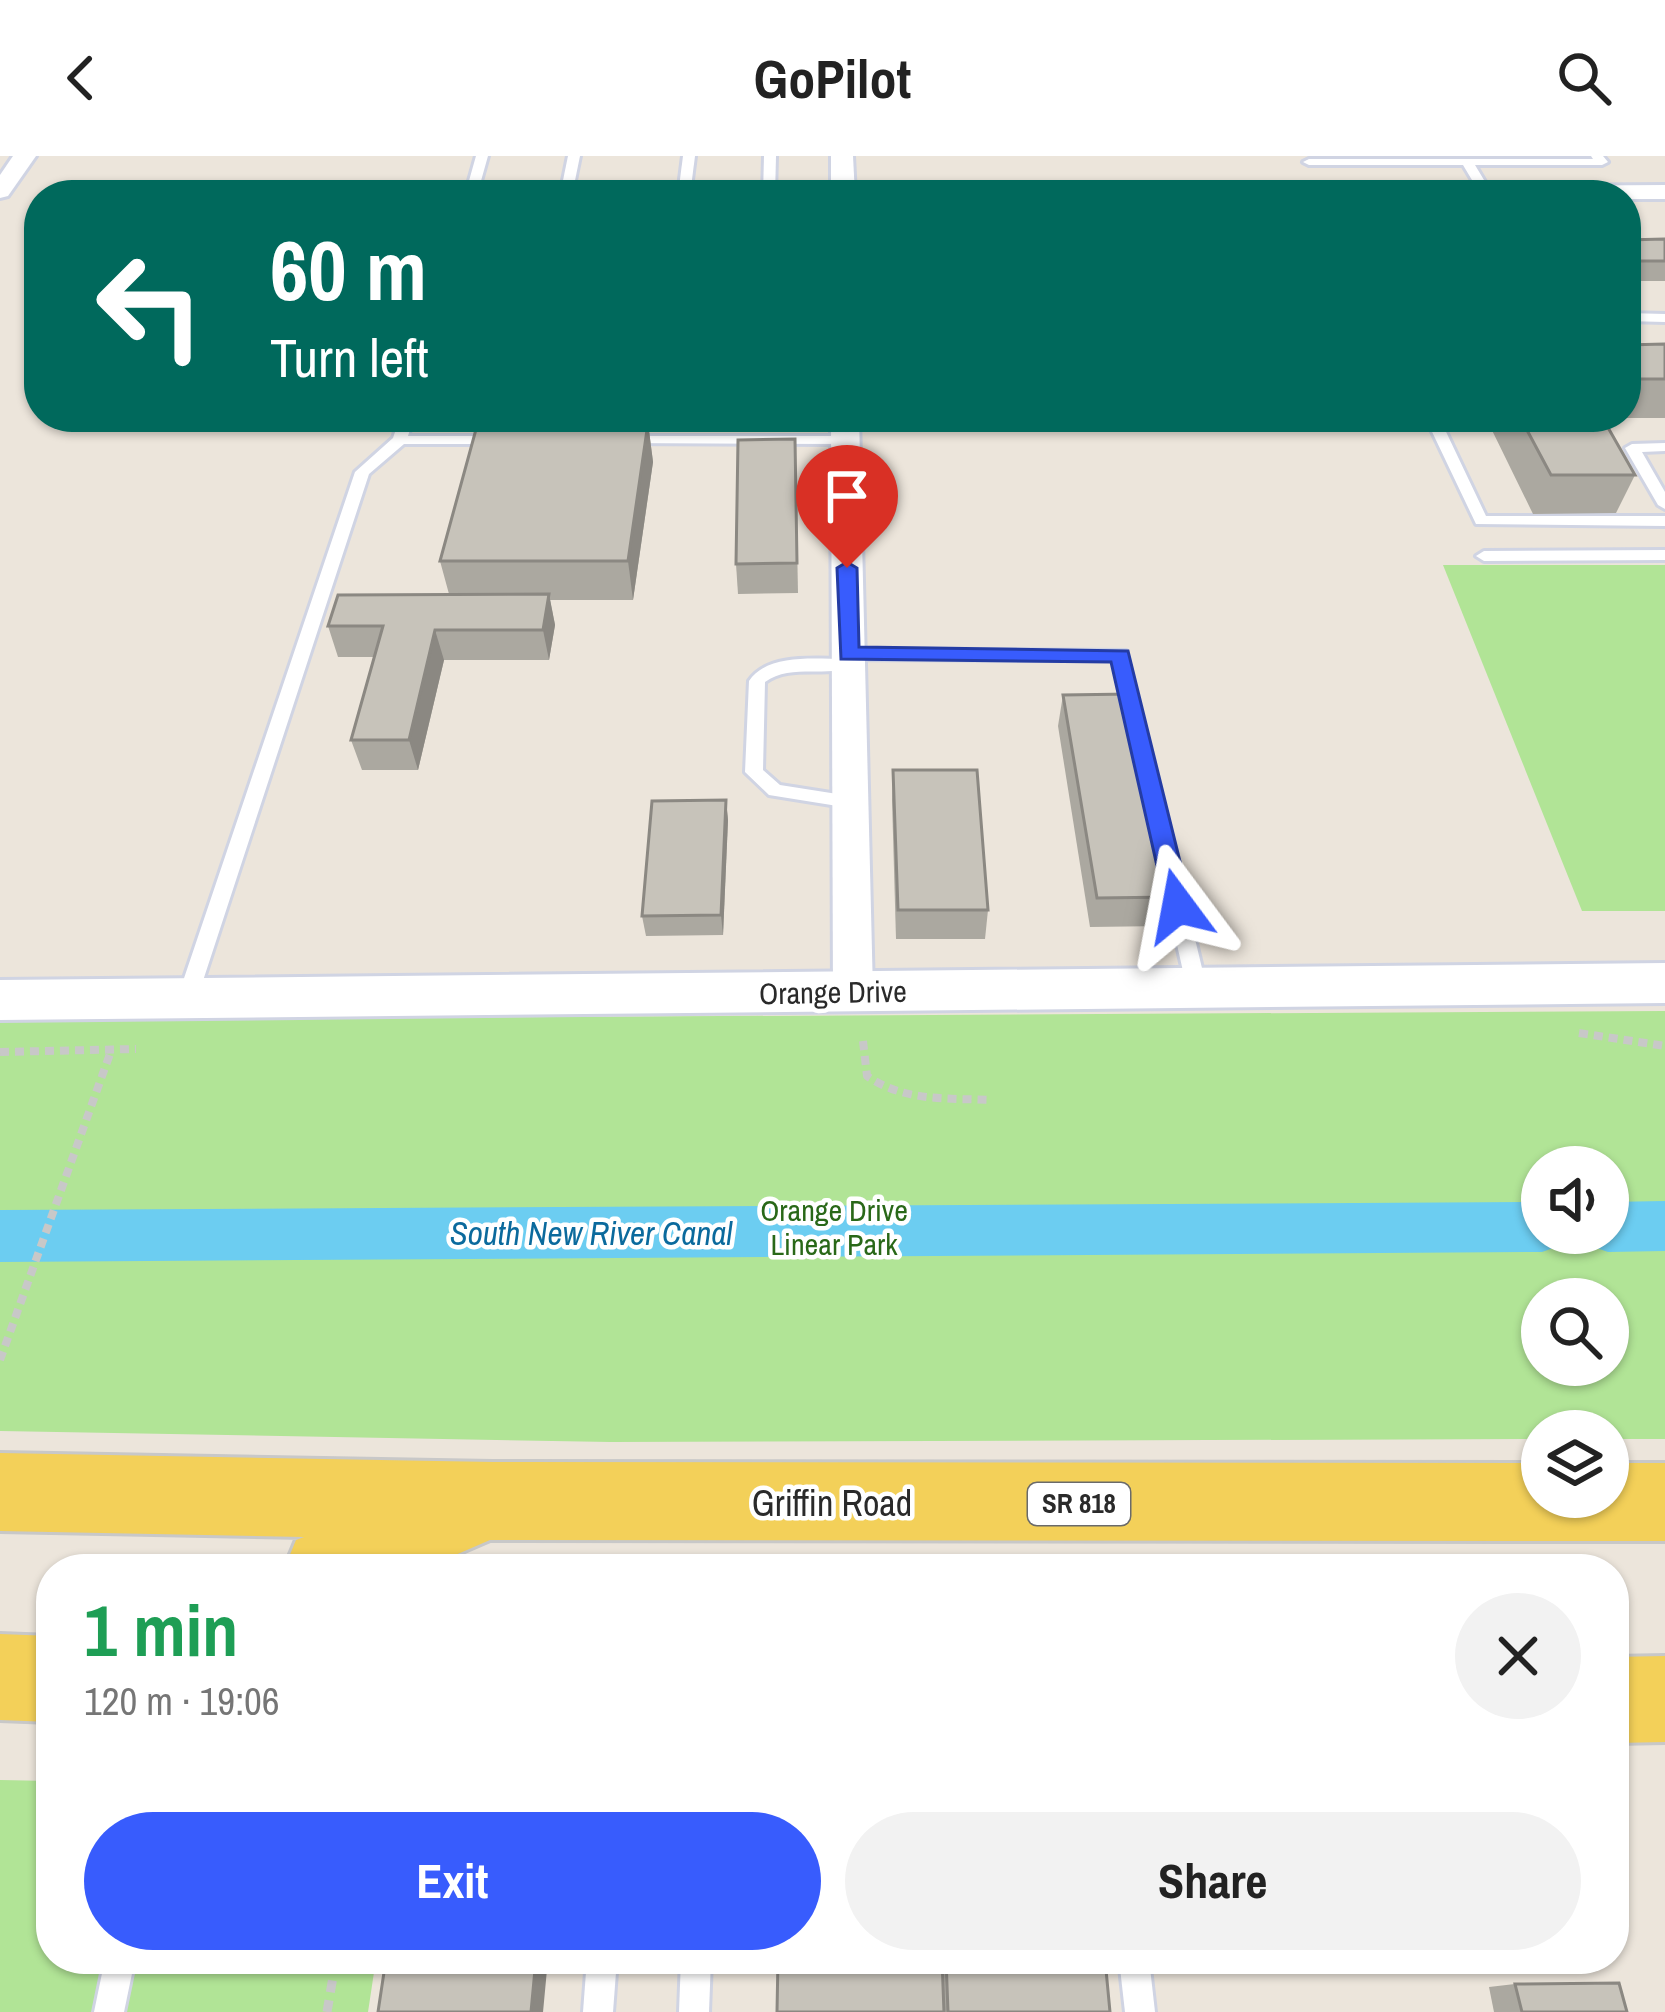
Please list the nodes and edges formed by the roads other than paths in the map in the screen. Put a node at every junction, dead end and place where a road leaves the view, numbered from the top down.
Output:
1 (25, 156) edge
2 (1597, 156) edge
3 (1309, 162) dead end
4 (1467, 162) junction
5 (1478, 180) edge
6 (0, 191) edge
7 (402, 432) edge
8 (514, 432) edge
9 (657, 432) edge
10 (764, 432) edge
11 (824, 432) edge
12 (846, 432) edge
13 (1439, 432) edge
14 (400, 440) junction
15 (608, 440) edge
16 (656, 440) junction
17 (764, 440) junction
18 (1665, 447) edge
19 (1665, 505) edge
20 (1665, 520) edge
21 (1665, 555) edge
22 (1484, 556) dead end
23 (848, 659) junction
24 (850, 802) junction
25 (1665, 983) edge
26 (1197, 989) junction
27 (187, 999) junction
28 (0, 1000) edge
29 (858, 1017) junction
30 (0, 1492) edge
31 (493, 1501) junction
32 (1665, 1502) edge
33 (362, 1554) edge
34 (0, 1677) edge
35 (36, 1678) edge
36 (1629, 1700) edge
37 (1665, 1700) edge
38 (117, 1974) edge
39 (601, 1974) edge
40 (695, 1974) edge
41 (1136, 1974) edge
42 (109, 2012) edge
43 (598, 2012) edge
44 (694, 2012) edge
45 (1141, 2012) edge

1 - 6 street
2 - 4 lane
3 - 4 lane
4 - 5 lane
7 - 14 lane
8 - 14 lane
9 - 16 lane
10 - 17 lane
11 - 17 lane
12 - 23 street
13 - 20 lane
14 - 27 lane
15 - 16 lane
16 - 17 lane
18 - 19 lane
21 - 22 lane
23 - 24 street
23 - 24 lane
23 - 26 lane
24 - 29 street
25 - 26 street, Orange Drive
26 - 29 street, Orange Drive
27 - 28 street, Orange Drive
27 - 29 street, Orange Drive
30 - 31 main road, Griffin Road / SR 818
31 - 32 main road, Griffin Road / SR 818
31 - 33 main road
34 - 35 main road
36 - 37 main road
38 - 42 lane
39 - 43 lane
40 - 44 lane
41 - 45 lane

